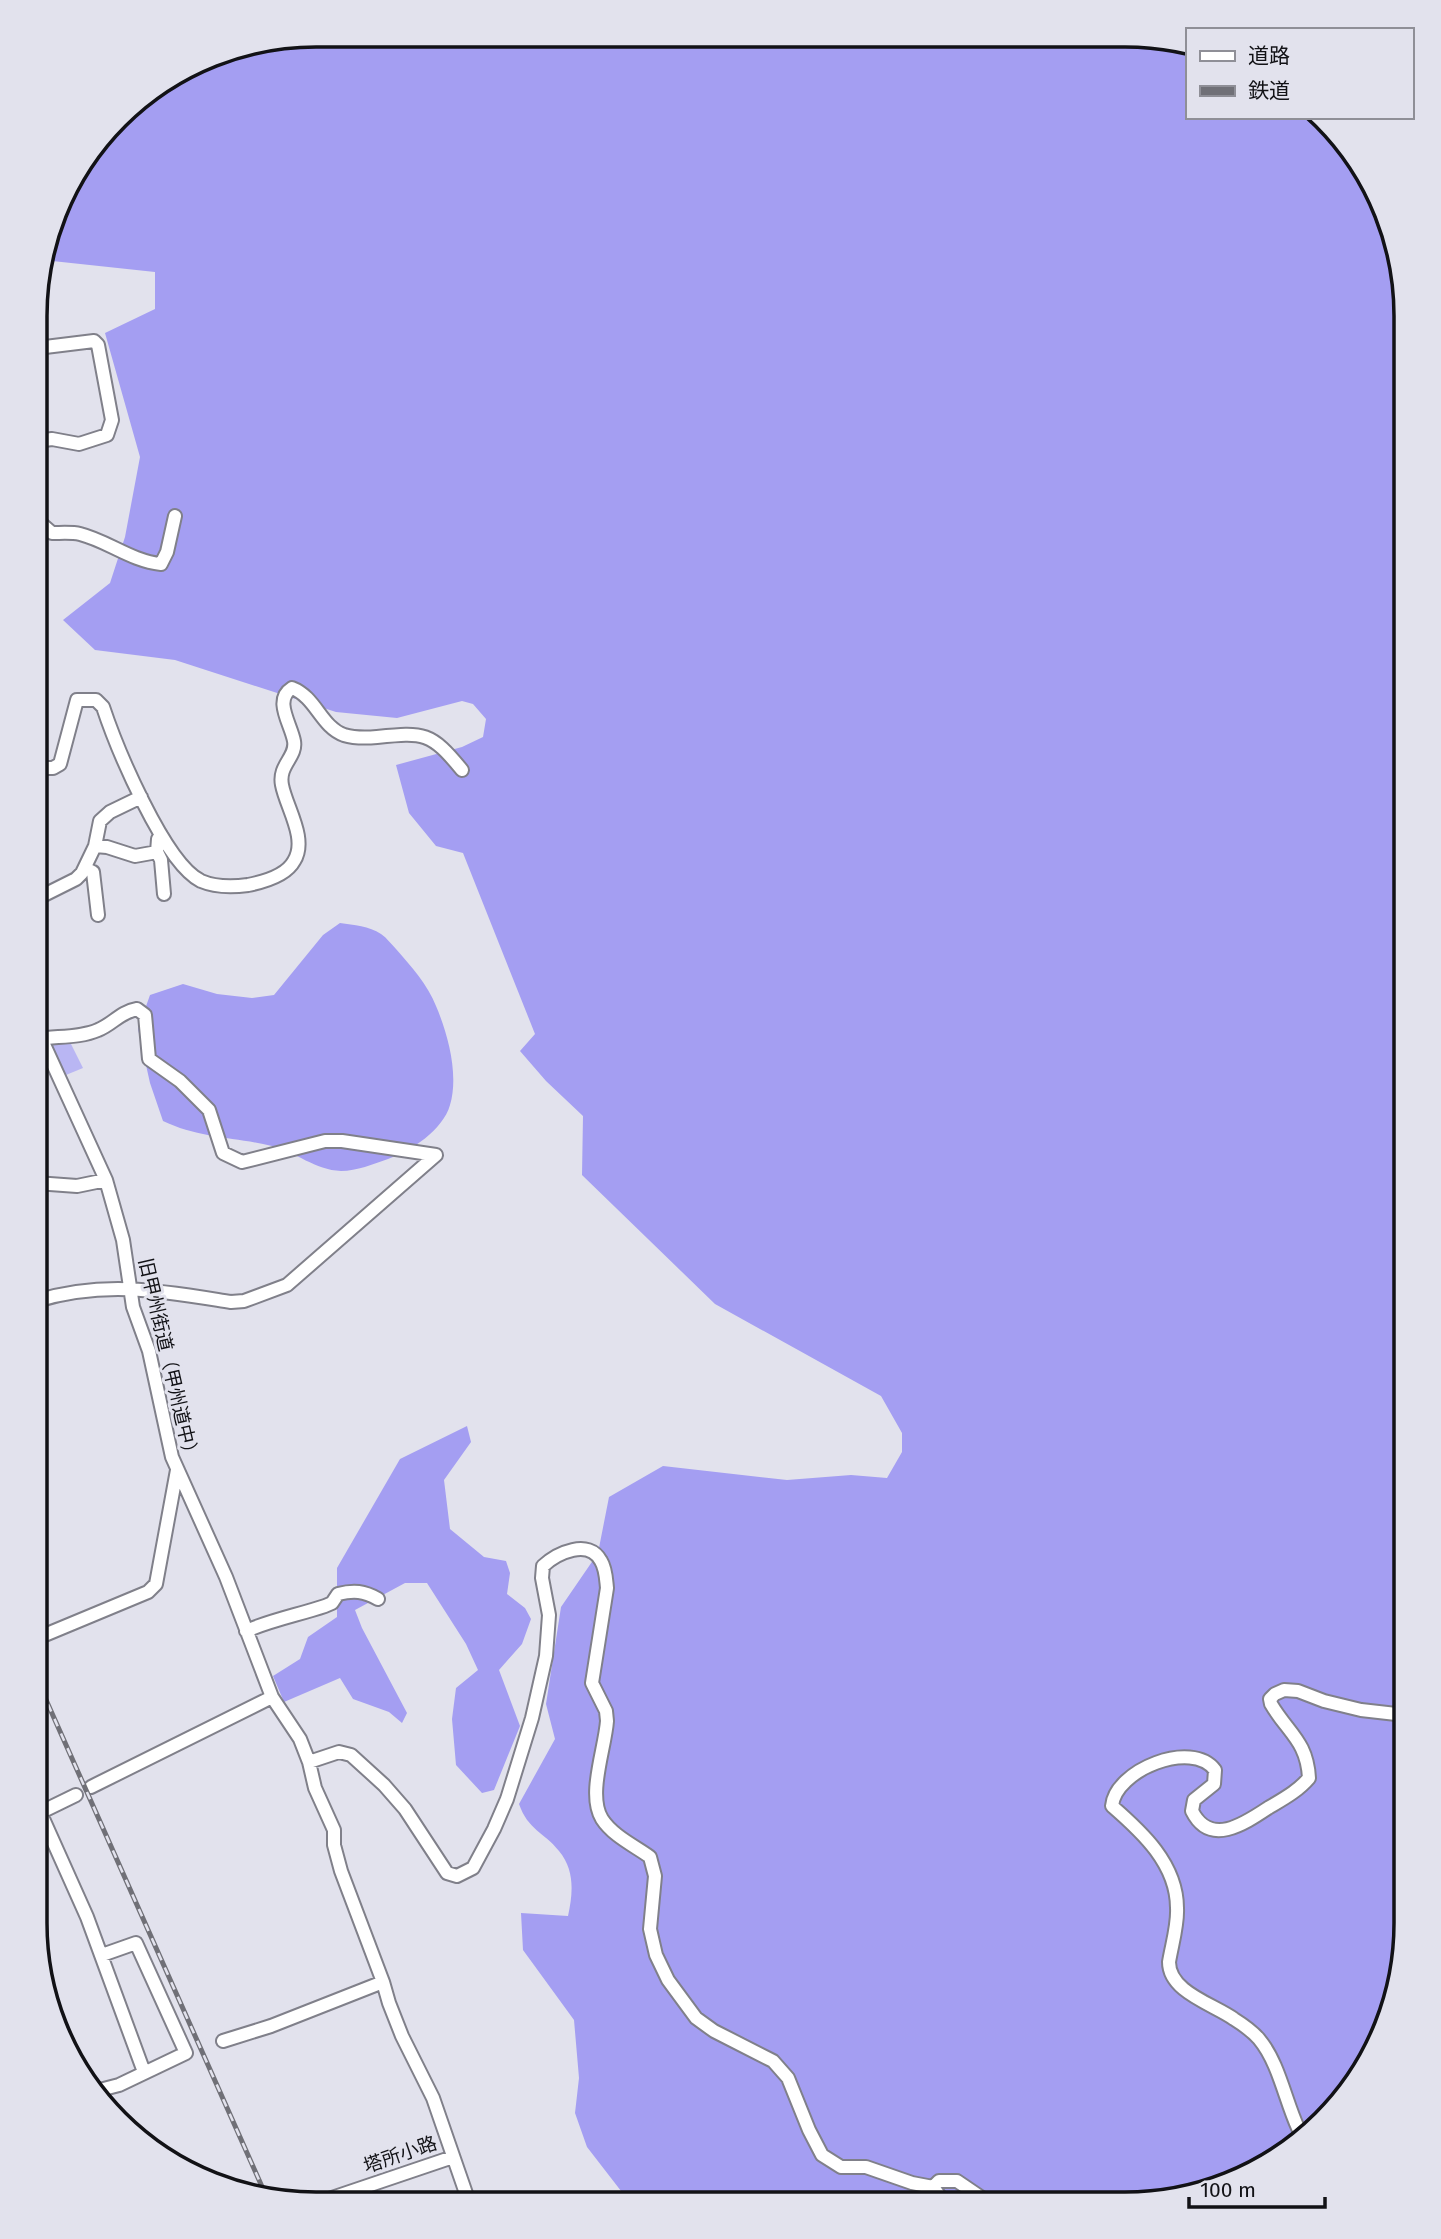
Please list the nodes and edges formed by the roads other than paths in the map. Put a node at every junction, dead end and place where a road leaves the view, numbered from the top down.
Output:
1 (47, 347) edge
2 (47, 439) edge
3 (175, 516) dead end
4 (47, 529) edge
5 (47, 768) edge
6 (461, 770) dead end
7 (141, 797) junction
8 (161, 835) junction
9 (95, 846) junction
10 (157, 852) junction
11 (85, 868) junction
12 (47, 894) edge
13 (164, 894) dead end
14 (98, 915) dead end
15 (47, 1035) edge
16 (47, 1054) edge
17 (106, 1180) junction
18 (47, 1184) edge
19 (130, 1288) junction
20 (47, 1298) edge
21 (177, 1470) junction
22 (378, 1599) dead end
23 (246, 1631) junction
24 (47, 1634) edge
25 (272, 1697) junction
26 (1394, 1714) edge
27 (309, 1762) junction
28 (91, 1787) dead end
29 (76, 1795) dead end
30 (47, 1809) edge
31 (47, 1833) edge
32 (102, 1955) junction
33 (383, 1982) junction
34 (223, 2041) dead end
35 (144, 2072) junction
36 (105, 2089) edge
37 (1298, 2128) edge
38 (453, 2157) junction
39 (933, 2187) junction
40 (350, 2192) edge
41 (466, 2192) edge
42 (937, 2192) edge
43 (973, 2192) edge

1 - 2 street
3 - 4 street
5 - 7 street
6 - 8 street
7 - 8 street
7 - 9 street
8 - 10 street
9 - 10 street
9 - 11 street
10 - 13 street
11 - 12 street
11 - 14 street
15 - 19 street
16 - 17 street, 旧甲州街道（甲州道中）
17 - 18 street
17 - 19 street, 旧甲州街道（甲州道中）
19 - 20 street
19 - 21 street, 旧甲州街道（甲州道中）
21 - 23 street
21 - 24 street, 旧甲州街道（甲州道中）
22 - 23 street
23 - 25 street
25 - 27 street
25 - 28 street
26 - 37 street
27 - 33 street
27 - 39 street
29 - 30 street
31 - 32 street
32 - 35 street
32 - 35 street
33 - 34 street
33 - 38 street
35 - 36 street
38 - 40 street, 塔所小路
38 - 41 street
39 - 42 street
39 - 43 street

